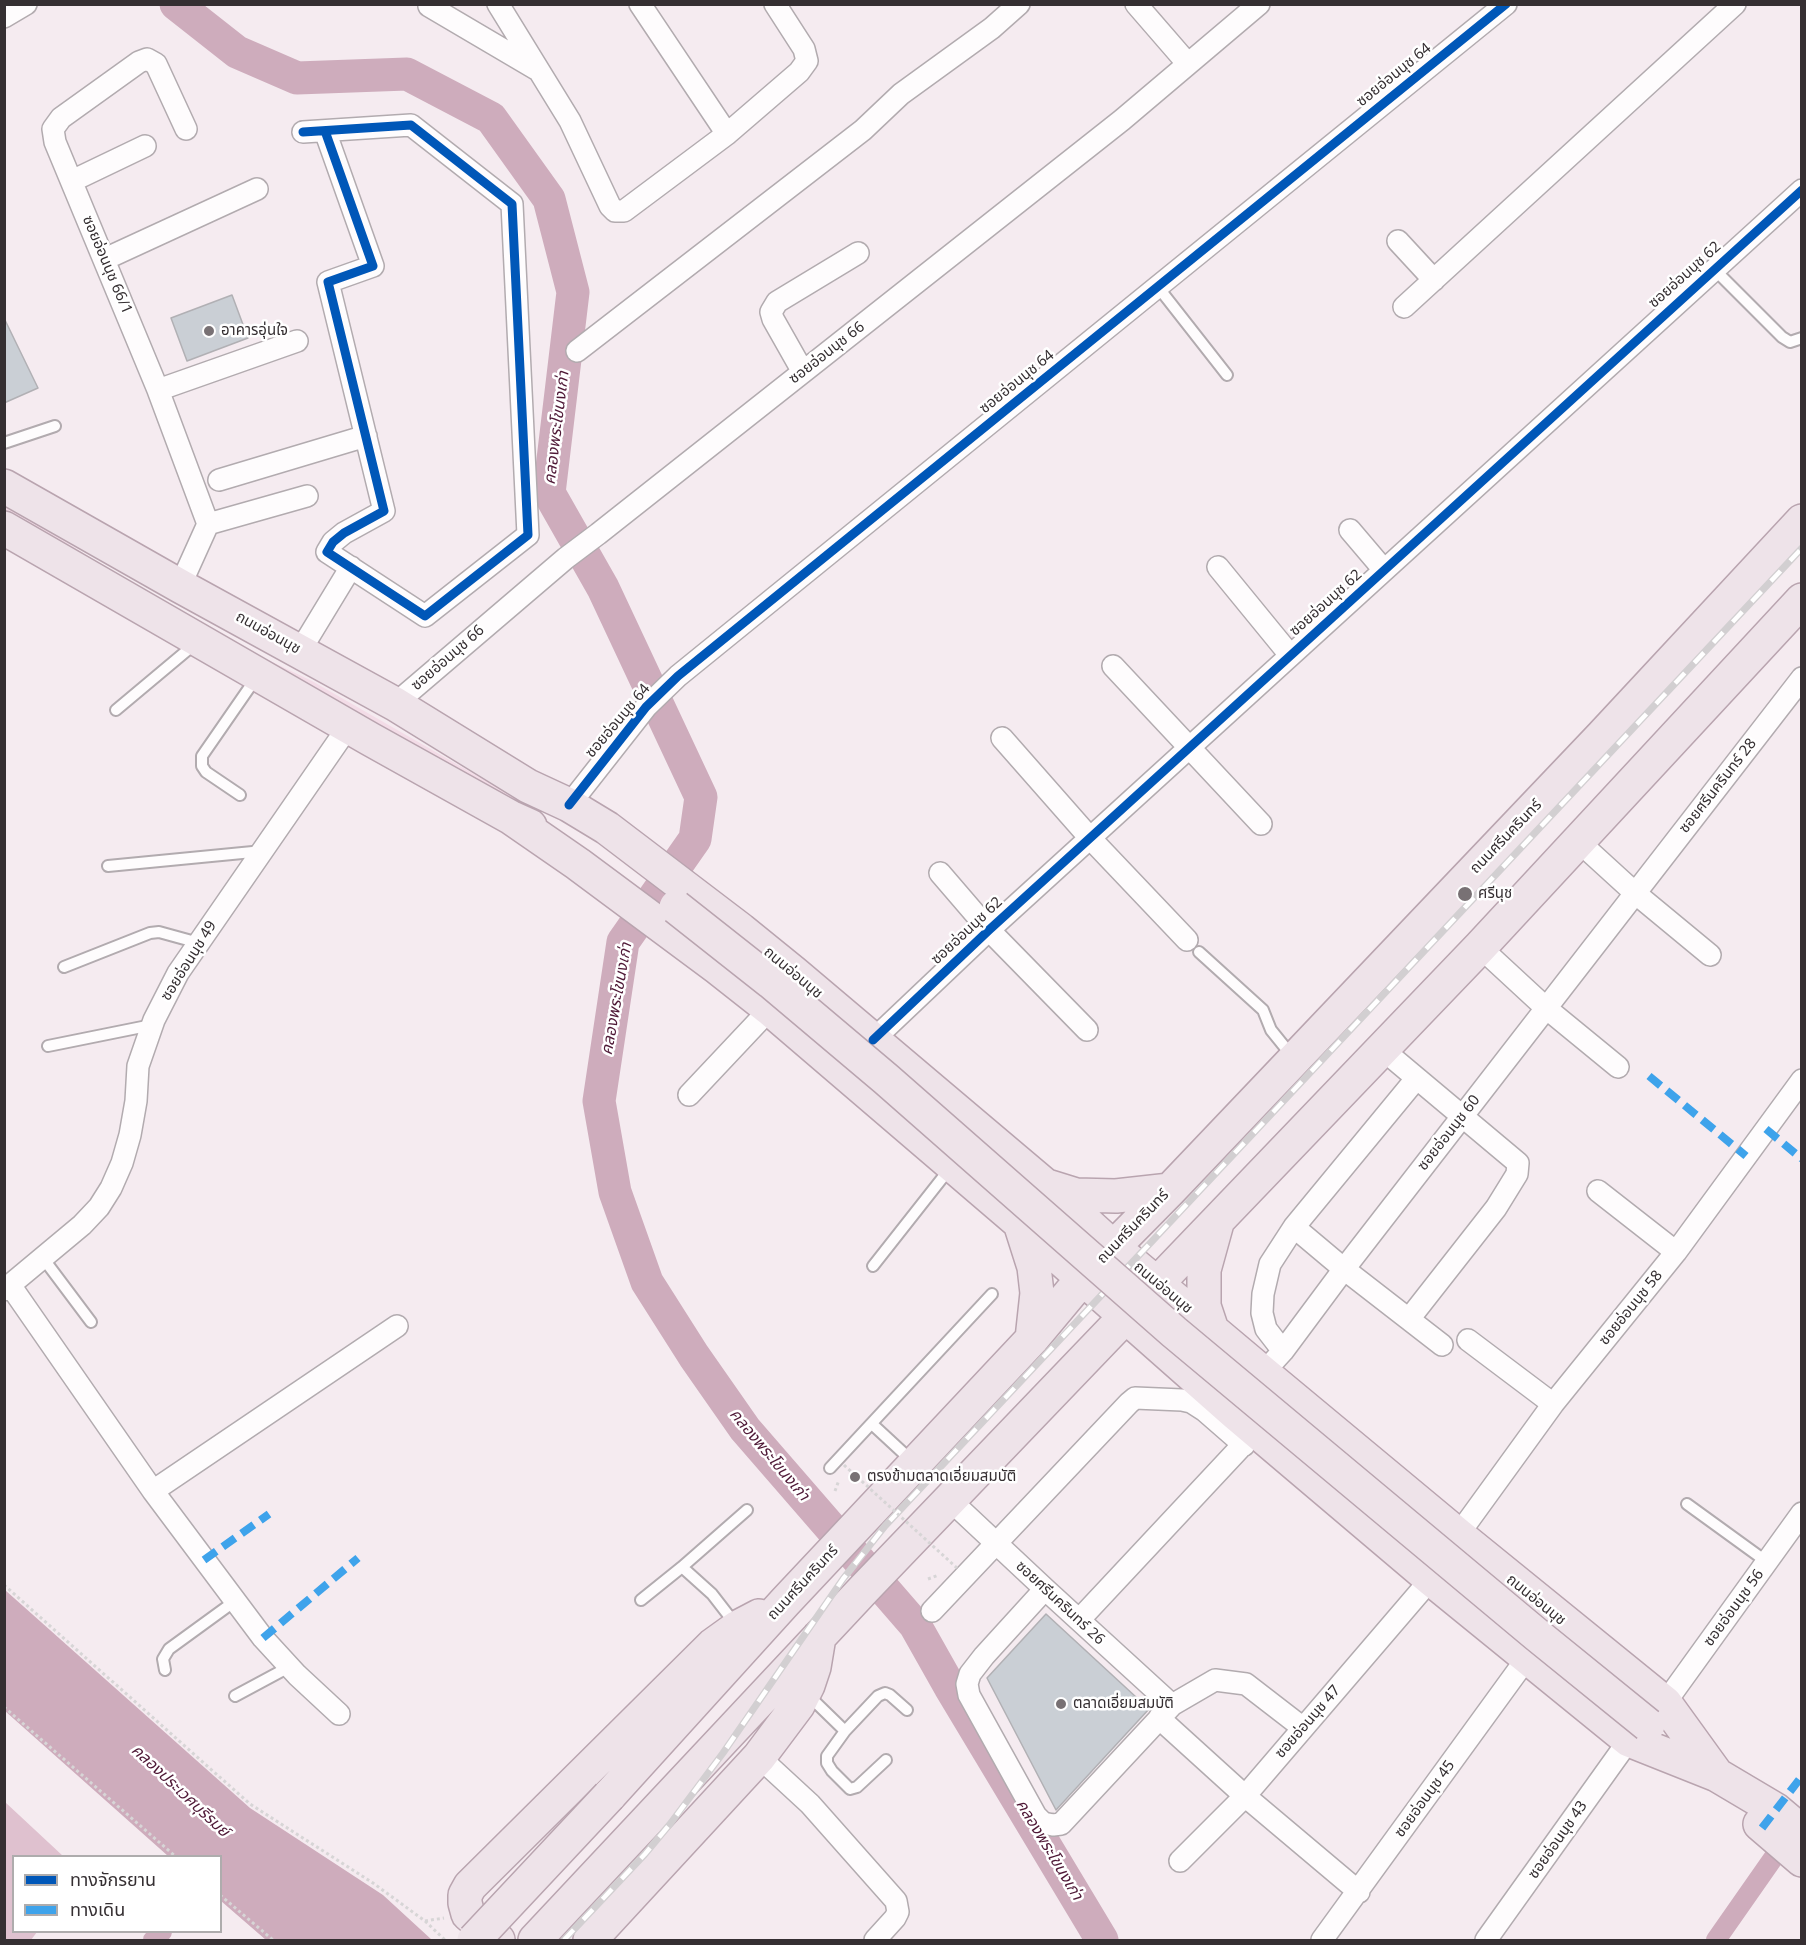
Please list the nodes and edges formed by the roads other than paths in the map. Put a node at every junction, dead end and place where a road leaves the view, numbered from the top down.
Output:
1 (26, 4) edge
2 (498, 4) edge
3 (640, 4) edge
4 (775, 4) edge
5 (1018, 4) edge
6 (1136, 4) edge
7 (1259, 4) edge
8 (1506, 4) edge
9 (1735, 4) edge
10 (428, 5) edge
11 (4, 17) edge
12 (1188, 64) junction
13 (539, 70) junction
14 (186, 129) dead end
15 (727, 134) junction
16 (145, 146) dead end
17 (72, 181) junction
18 (257, 189) dead end
19 (1802, 190) edge
20 (1398, 241) dead end
21 (858, 253) dead end
22 (105, 259) junction
23 (1714, 269) junction
24 (1434, 280) junction
25 (1158, 287) junction
26 (1404, 307) dead end
27 (1802, 338) edge
28 (297, 341) dead end
29 (577, 351) dead end
30 (803, 372) junction
31 (1227, 375) dead end
32 (158, 390) junction
33 (55, 426) dead end
34 (366, 436) junction
35 (4, 443) edge
36 (219, 480) dead end
37 (4, 486) edge
38 (307, 496) dead end
39 (1802, 521) edge
40 (208, 524) junction
41 (4, 528) edge
42 (1350, 530) dead end
43 (351, 567) junction
44 (1218, 567) dead end
45 (1384, 570) junction
46 (180, 586) junction
47 (1802, 600) edge
48 (198, 641) junction
49 (300, 651) junction
50 (1290, 655) junction
51 (1113, 666) dead end
52 (257, 675) junction
53 (1802, 678) edge
54 (395, 704) junction
55 (116, 710) dead end
56 (348, 727) junction
57 (1002, 738) dead end
58 (1189, 747) junction
59 (528, 786) junction
60 (240, 795) dead end
61 (569, 805) junction
62 (510, 817) junction
63 (1261, 824) dead end
64 (1090, 838) junction
65 (1578, 841) junction
66 (263, 851) junction
67 (108, 866) dead end
68 (622, 866) junction
69 (940, 873) dead end
70 (1635, 893) junction
71 (989, 930) junction
72 (199, 943) junction
73 (1193, 946) joint
74 (1480, 947) junction
75 (1710, 955) dead end
76 (64, 967) dead end
77 (1546, 1008) junction
78 (770, 1009) junction
79 (152, 1025) junction
80 (1087, 1030) dead end
81 (873, 1040) junction
82 (48, 1046) dead end
83 (1382, 1049) junction
84 (1294, 1059) junction
85 (1618, 1067) dead end
86 (1416, 1079) junction
87 (1802, 1080) edge
88 (689, 1095) dead end
89 (1463, 1115) junction
90 (993, 1142) junction
91 (959, 1170) junction
92 (1046, 1186) junction
93 (1170, 1190) junction
94 (1598, 1191) dead end
95 (1218, 1221) junction
96 (1020, 1223) junction
97 (1294, 1227) junction
98 (1113, 1247) junction
99 (1676, 1252) junction
100 (43, 1258) junction
101 (873, 1266) dead end
102 (1344, 1269) junction
103 (1082, 1279) junction
104 (1157, 1282) junction
105 (7, 1287) edge
106 (992, 1294) dead end
107 (1125, 1316) junction
108 (1409, 1319) junction
109 (91, 1323) dead end
110 (397, 1326) dead end
111 (1212, 1330) junction
112 (1032, 1339) junction
113 (1468, 1340) dead end
114 (1442, 1345) dead end
115 (1273, 1362) junction
116 (1180, 1364) junction
117 (1068, 1376) junction
118 (1554, 1404) junction
119 (872, 1424) junction
120 (1245, 1429) junction
121 (914, 1464) junction
122 (830, 1468) dead end
123 (153, 1491) junction
124 (950, 1500) junction
125 (1687, 1504) dead end
126 (747, 1510) dead end
127 (1802, 1513) edge
128 (1458, 1535) junction
129 (996, 1544) junction
130 (1767, 1562) junction
131 (682, 1567) junction
132 (1431, 1579) junction
133 (1045, 1589) junction
134 (641, 1600) dead end
135 (235, 1601) junction
136 (785, 1602) junction
137 (932, 1611) dead end
138 (1079, 1620) junction
139 (738, 1627) junction
140 (819, 1637) junction
141 (1527, 1658) junction
142 (289, 1667) junction
143 (165, 1670) dead end
144 (805, 1692) junction
145 (235, 1696) dead end
146 (906, 1710) dead end
147 (1166, 1711) junction
148 (339, 1714) dead end
149 (1648, 1722) junction
150 (1303, 1728) junction
151 (845, 1731) junction
152 (759, 1756) junction
153 (886, 1760) dead end
154 (1245, 1796) junction
155 (1769, 1819) junction
156 (1802, 1832) edge
157 (1802, 1860) edge
158 (1180, 1861) dead end
159 (1359, 1892) junction
160 (474, 1941) edge
161 (498, 1941) edge
162 (535, 1941) edge
163 (590, 1941) edge
164 (875, 1941) edge
165 (1322, 1941) edge
166 (1486, 1941) edge

1 - 11 street
2 - 13 street
3 - 15 street
4 - 15 street
5 - 29 street
6 - 12 street
7 - 12 street, ซอยอ่อนนุช 66
8 - 25 street, ซอยอ่อนนุช 64
9 - 24 street
10 - 13 street
12 - 30 street, ซอยอ่อนนุช 66
13 - 15 street
14 - 17 street, ซอยอ่อนนุช 66/1
16 - 17 street
17 - 22 street, ซอยอ่อนนุช 66/1
18 - 22 street
19 - 23 street, ซอยอ่อนนุช 62
20 - 24 street
21 - 30 street
22 - 32 street, ซอยอ่อนนุช 66/1
23 - 27 lane
23 - 45 street, ซอยอ่อนนุช 62
24 - 26 street
25 - 31 lane
25 - 61 street, ซอยอ่อนนุช 64
28 - 32 street
30 - 54 street, ซอยอ่อนนุช 66
32 - 40 street, ซอยอ่อนนุช 66/1
33 - 35 lane
34 - 36 street
34 - 43 street
34 - 43 street
37 - 46 main road, ถนนอ่อนนุช
38 - 40 street
39 - 84 main road, ถนนศรีนครินทร์
40 - 46 street
41 - 48 main road, ถนนอ่อนนุช
42 - 45 street
43 - 49 street
44 - 50 street
45 - 50 street, ซอยอ่อนนุช 62
46 - 49 main road, ถนนอ่อนนุช
47 - 65 main road
48 - 52 main road, ถนนอ่อนนุช
48 - 55 lane
49 - 54 main road, ถนนอ่อนนุช
50 - 58 street, ซอยอ่อนนุช 62
51 - 58 street
52 - 56 main road, ถนนอ่อนนุช
52 - 60 lane
53 - 70 street, ซอยศรีนครินทร์ 28
54 - 59 main road, ถนนอ่อนนุช
56 - 62 main road, ถนนอ่อนนุช
56 - 66 street, ซอยอ่อนนุช 49
57 - 64 street
58 - 63 street
58 - 64 street, ซอยอ่อนนุช 62
59 - 61 main road, ถนนอ่อนนุช
59 - 68 main road, ถนนอ่อนนุช
61 - 81 main road, ถนนอ่อนนุช
62 - 68 main road, ถนนอ่อนนุช
62 - 78 main road, ถนนอ่อนนุช
64 - 71 street, ซอยอ่อนนุช 62
64 - 73 street
65 - 70 street
65 - 74 main road
66 - 67 lane
66 - 72 street, ซอยอ่อนนุช 49
68 - 149 main road, ถนนอ่อนนุช, bridge
69 - 71 street
70 - 75 street
70 - 77 street, ซอยอ่อนนุช 60
71 - 80 street
71 - 81 street, ซอยอ่อนนุช 62
72 - 76 lane
72 - 79 street, ซอยอ่อนนุช 49
73 - 84 lane
74 - 77 street
74 - 83 main road
77 - 85 street
77 - 89 street, ซอยอ่อนนุช 60
78 - 88 street
78 - 91 main road, ถนนอ่อนนุช
79 - 82 lane
79 - 100 street, ซอยอ่อนนุช 49
81 - 90 main road, ถนนอ่อนนุช
83 - 86 street
83 - 95 main road
84 - 93 main road, ถนนศรีนครินทร์
86 - 89 street
86 - 97 street
87 - 99 street, ซอยอ่อนนุช 58
89 - 102 street, ซอยอ่อนนุช 60
89 - 108 street
90 - 91 main road
90 - 92 main road, ถนนอ่อนนุช
91 - 96 main road, ถนนอ่อนนุช
91 - 101 lane
92 - 93 main road
92 - 98 main road, ถนนอ่อนนุช
93 - 98 main road, ถนนศรีนครินทร์
94 - 99 street
95 - 104 main road
95 - 111 main road
96 - 103 main road, ถนนอ่อนนุช
96 - 112 main road
97 - 102 street
97 - 115 street
98 - 103 main road, ถนนศรีนครินทร์
98 - 104 main road, ถนนอ่อนนุช
99 - 118 street, ซอยอ่อนนุช 58
100 - 105 street, ซอยอ่อนนุช 49
100 - 109 lane
102 - 108 street
102 - 115 street, ซอยอ่อนนุช 60
103 - 107 main road, ถนนอ่อนนุช
103 - 112 main road, ถนนศรีนครินทร์
104 - 107 main road
104 - 111 main road, ถนนอ่อนนุช
105 - 123 street
106 - 119 lane
107 - 116 main road, ถนนอ่อนนุช
107 - 117 main road
108 - 114 street
110 - 123 street
111 - 115 main road, ถนนอ่อนนุช
112 - 121 main road, ถนนศรีนครินทร์
113 - 118 street
115 - 120 main road
115 - 128 main road, ถนนอ่อนนุช
116 - 117 main road
116 - 120 main road, ถนนอ่อนนุช
117 - 124 main road
118 - 128 street, ซอยอ่อนนุช 58
119 - 121 lane
119 - 122 lane
120 - 129 street
120 - 132 main road, ถนนอ่อนนุช
120 - 138 street
121 - 136 main road, ถนนศรีนครินทร์
123 - 135 street
124 - 129 street, ซอยศรีนครินทร์ 26
124 - 140 main road
125 - 130 lane
126 - 131 lane
127 - 130 street, ซอยอ่อนนุช 56
128 - 149 main road, ถนนอ่อนนุช
129 - 133 street, ซอยศรีนครินทร์ 26
129 - 137 street
130 - 149 street, ซอยอ่อนนุช 56
131 - 134 lane
131 - 139 lane
132 - 141 main road, ถนนอ่อนนุช
132 - 150 street, ซอยอ่อนนุช 47
133 - 138 street, ซอยศรีนครินทร์ 26
133 - 147 street
135 - 142 street
135 - 143 lane
136 - 139 main road
136 - 160 main road, ถนนศรีนครินทร์, bridge
138 - 147 street, ซอยศรีนครินทร์ 26
139 - 161 main road
140 - 144 main road
140 - 162 main road
141 - 149 main road, ถนนอ่อนนุช
141 - 159 street, ซอยอ่อนนุช 45
142 - 145 lane
142 - 148 street
144 - 151 lane
144 - 152 main road
146 - 151 lane
147 - 150 street
147 - 154 street, ซอยศรีนครินทร์ 26
149 - 155 main road, ถนนอ่อนนุช
149 - 166 street, ซอยอ่อนนุช 43
150 - 154 street, ซอยอ่อนนุช 47
151 - 153 lane
152 - 163 main road
152 - 164 street
154 - 158 street, ซอยอ่อนนุช 47
154 - 159 street, ซอยศรีนครินทร์ 26
155 - 156 main road, ถนนอ่อนนุช
155 - 157 main road, ถนนอ่อนนุช
159 - 165 street, ซอยอ่อนนุช 45

